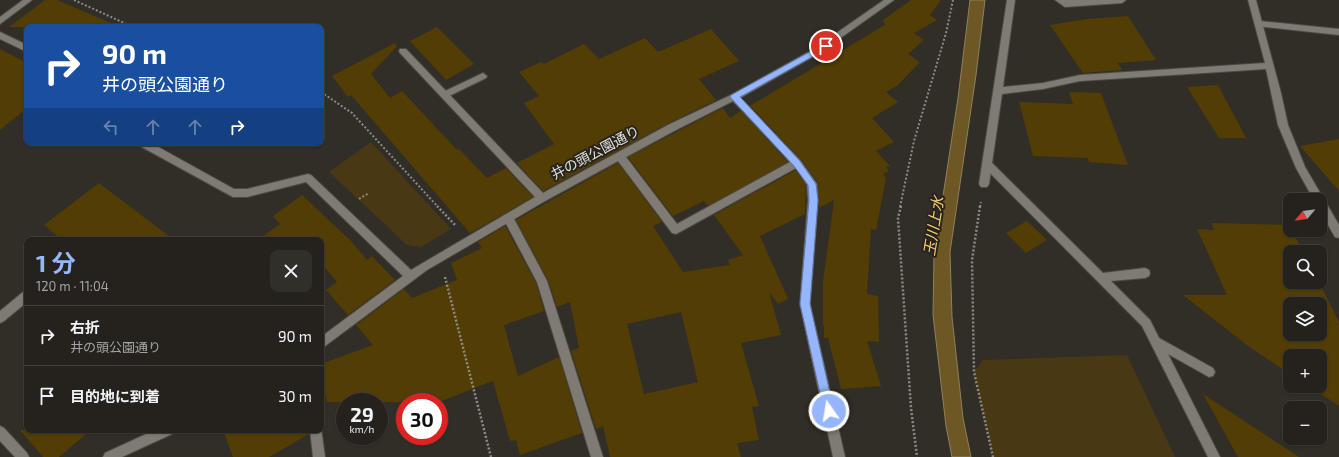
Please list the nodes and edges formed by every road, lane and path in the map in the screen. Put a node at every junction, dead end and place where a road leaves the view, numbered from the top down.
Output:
1 (28, 0) edge
2 (74, 0) edge
3 (890, 0) edge
4 (953, 0) edge
5 (1011, 0) edge
6 (1059, 0) edge
7 (1122, 0) edge
8 (1252, 0) edge
9 (0, 21) edge
10 (126, 24) edge
11 (1259, 24) junction
12 (1339, 32) edge
13 (0, 35) edge
14 (24, 47) edge
15 (403, 51) dead end
16 (1270, 66) junction
17 (483, 76) dead end
18 (997, 91) junction
19 (324, 94) edge
20 (444, 95) junction
21 (734, 97) junction
22 (149, 146) edge
23 (620, 156) junction
24 (797, 164) junction
25 (987, 164) junction
26 (984, 184) joint
27 (369, 193) dead end
28 (1315, 193) edge
29 (542, 198) junction
30 (355, 202) dead end
31 (1327, 213) edge
32 (508, 218) junction
33 (458, 228) dead end
34 (1339, 234) edge
35 (438, 258) junction
36 (1145, 273) dead end
37 (411, 277) junction
38 (1100, 278) junction
39 (24, 298) edge
40 (0, 318) edge
41 (1155, 341) junction
42 (324, 342) edge
43 (1209, 372) dead end
44 (0, 432) edge
45 (163, 433) edge
46 (316, 433) edge
47 (127, 453) edge
48 (23, 457) edge
49 (109, 457) edge
50 (319, 457) edge
51 (491, 457) edge
52 (597, 457) edge
53 (839, 457) edge
54 (917, 457) edge
55 (993, 457) edge
56 (1214, 457) edge

1 - 9 street
2 - 10 path
3 - 21 street, 井の頭公園通り
4 - 54 path
5 - 18 street
6 - 7 street
8 - 11 street
11 - 12 street
11 - 16 street
13 - 14 street
15 - 20 street
16 - 18 street
16 - 28 street
17 - 20 street
18 - 25 street
19 - 33 path
20 - 29 street
21 - 23 street, 井の頭公園通り
21 - 24 street
22 - 37 street
23 - 24 street
23 - 29 street, 井の頭公園通り
24 - 53 street
25 - 26 street
25 - 38 street
26 - 55 path
27 - 30 path
29 - 32 street, 井の頭公園通り
31 - 34 street
32 - 35 street, 井の頭公園通り
32 - 52 street
35 - 37 street, 井の頭公園通り
35 - 51 path
36 - 38 street
37 - 42 street, 井の頭公園通り
38 - 41 street
39 - 40 street
41 - 43 street
41 - 56 street
44 - 48 street
45 - 47 street
46 - 50 street
47 - 49 street

